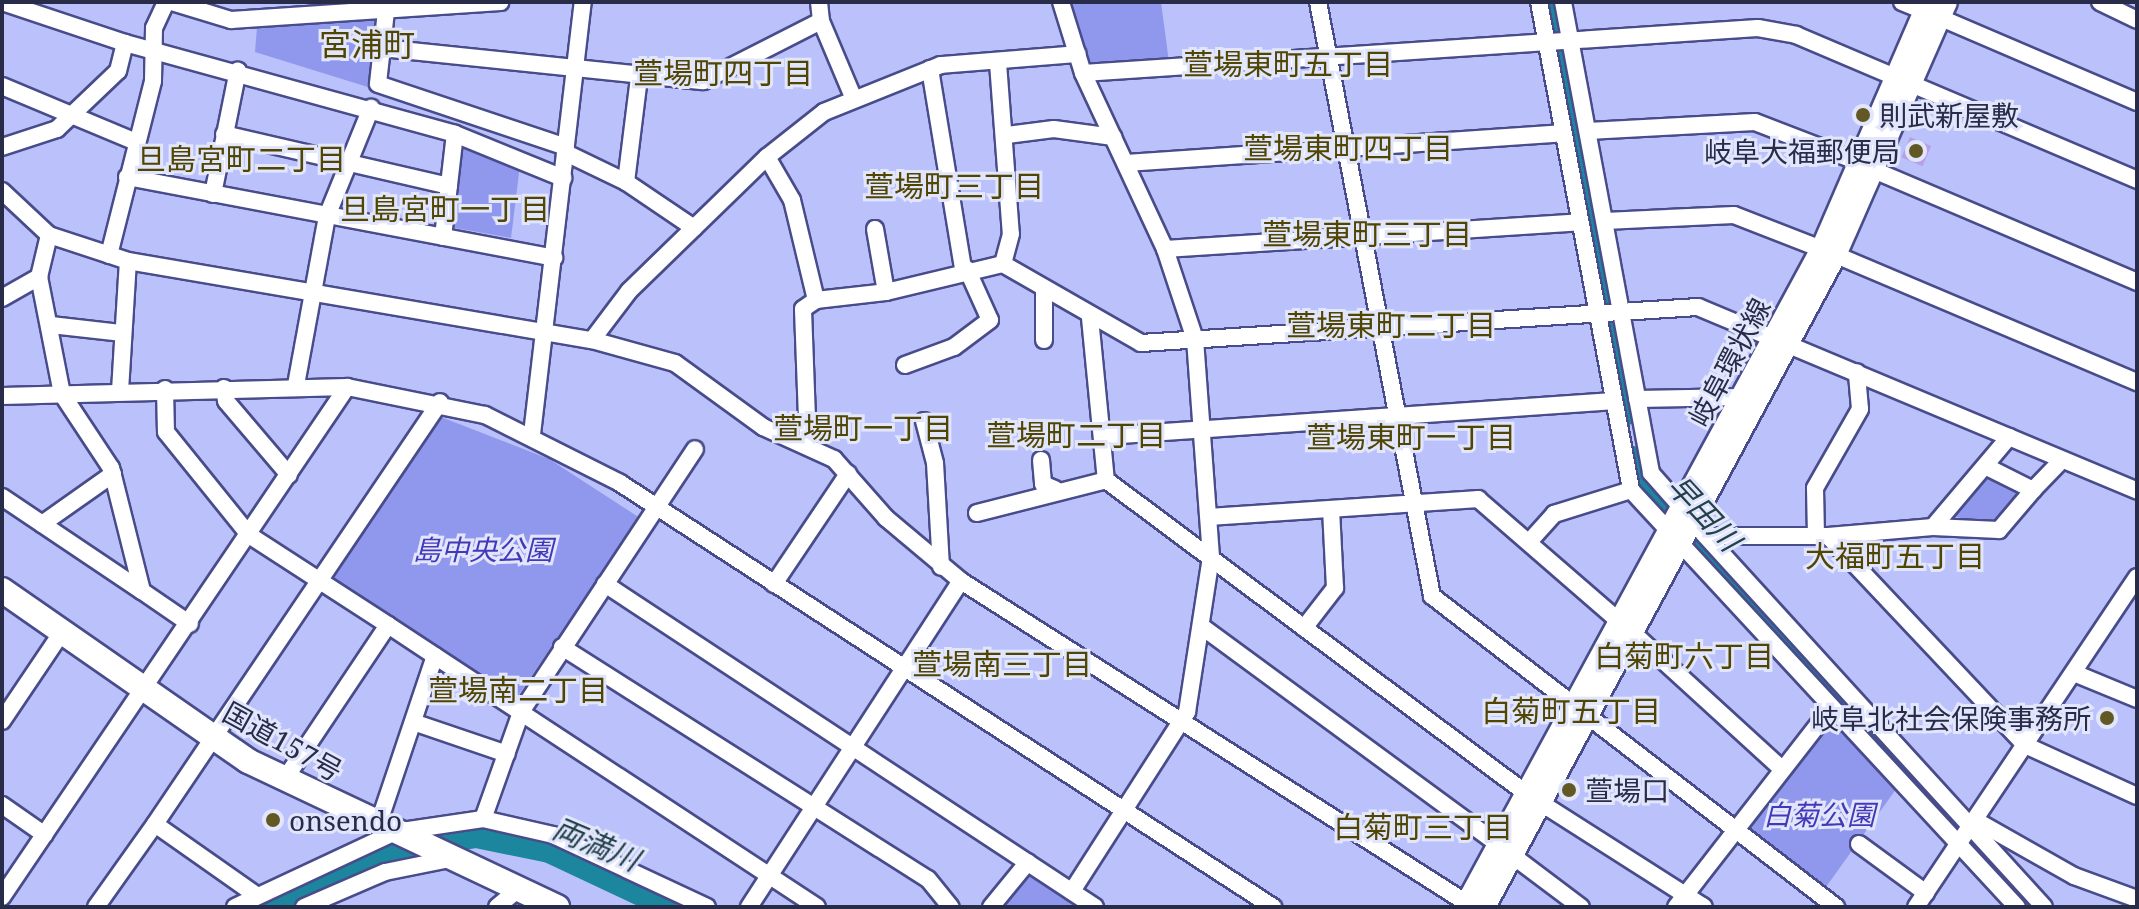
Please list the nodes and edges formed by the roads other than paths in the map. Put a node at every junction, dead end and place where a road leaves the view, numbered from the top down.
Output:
1 (2, 2) edge
2 (166, 2) edge
3 (172, 2) edge
4 (500, 2) edge
5 (583, 2) edge
6 (819, 2) edge
7 (1061, 2) edge
8 (1318, 2) edge
9 (1539, 2) edge
10 (1563, 2) edge
11 (1902, 2) edge
12 (2100, 2) edge
13 (387, 6) edge
14 (1935, 8) edge
15 (2137, 20) edge
16 (821, 21) junction
17 (1559, 42) junction
18 (125, 43) junction
19 (152, 47) junction
20 (382, 48) junction
21 (1078, 54) junction
22 (1328, 56) junction
23 (998, 63) junction
24 (930, 69) junction
25 (238, 70) junction
26 (575, 72) junction
27 (1083, 73) junction
28 (639, 77) junction
29 (1904, 81) junction
30 (2, 86) edge
31 (854, 99) junction
32 (2137, 102) edge
33 (371, 108) junction
34 (70, 114) junction
35 (1588, 131) junction
36 (1563, 133) junction
37 (224, 134) junction
38 (455, 134) junction
39 (1007, 135) junction
40 (1113, 137) junction
41 (136, 142) junction
42 (2, 147) edge
43 (1345, 148) junction
44 (566, 150) junction
45 (767, 157) junction
46 (350, 158) junction
47 (1126, 163) junction
48 (1868, 167) junction
49 (127, 177) junction
50 (563, 178) junction
51 (2137, 180) edge
52 (626, 182) junction
53 (449, 186) junction
54 (2, 191) edge
55 (213, 194) junction
56 (327, 216) junction
57 (1605, 221) junction
58 (1580, 222) junction
59 (694, 228) junction
60 (875, 229) dead end
61 (49, 235) junction
62 (1361, 236) junction
63 (443, 237) junction
64 (1165, 249) junction
65 (1828, 252) junction
66 (109, 255) junction
67 (554, 258) junction
68 (128, 261) junction
69 (1003, 264) junction
70 (965, 269) junction
71 (39, 277) junction
72 (2137, 282) edge
73 (1044, 290) junction
74 (313, 292) junction
75 (886, 292) junction
76 (2, 298) edge
77 (816, 300) junction
78 (1609, 312) junction
79 (1090, 318) junction
80 (51, 325) junction
81 (1379, 327) junction
82 (545, 332) junction
83 (121, 333) junction
84 (1195, 339) junction
85 (592, 340) junction
86 (1044, 340) dead end
87 (1782, 340) junction
88 (905, 365) dead end
89 (1857, 372) junction
90 (2137, 382) edge
91 (296, 385) junction
92 (347, 387) junction
93 (224, 388) junction
94 (165, 389) junction
95 (120, 391) junction
96 (62, 394) junction
97 (2, 396) edge
98 (1742, 397) junction
99 (1637, 399) junction
100 (1614, 401) junction
101 (440, 402) junction
102 (1395, 415) junction
103 (924, 421) dead end
104 (1202, 429) junction
105 (532, 434) junction
106 (1106, 436) junction
107 (2009, 437) junction
108 (808, 446) junction
109 (695, 449) dead end
110 (1041, 460) dead end
111 (2062, 460) junction
112 (1985, 466) junction
113 (113, 474) junction
114 (848, 474) junction
115 (289, 475) junction
116 (1106, 480) junction
117 (1055, 489) junction
118 (1631, 490) junction
119 (2033, 490) junction
120 (2137, 491) edge
121 (2, 497) edge
122 (1413, 504) junction
123 (655, 506) junction
124 (1331, 510) junction
125 (977, 513) dead end
126 (1209, 517) junction
127 (42, 524) junction
128 (1933, 527) junction
129 (1684, 529) junction
130 (249, 535) junction
131 (1822, 536) junction
132 (1529, 542) junction
133 (1211, 557) junction
134 (941, 567) junction
135 (2137, 577) edge
136 (319, 581) junction
137 (961, 581) junction
138 (605, 584) junction
139 (774, 584) junction
140 (2, 590) edge
141 (142, 591) junction
142 (2131, 598) edge
143 (190, 624) junction
144 (388, 625) junction
145 (1201, 626) junction
146 (1304, 628) junction
147 (1627, 628) junction
148 (62, 632) junction
149 (562, 647) junction
150 (435, 656) junction
151 (903, 668) junction
152 (2074, 673) junction
153 (143, 689) junction
154 (2137, 699) edge
155 (1830, 709) junction
156 (1581, 711) junction
157 (4, 712) edge
158 (521, 712) junction
159 (1182, 721) junction
160 (413, 722) junction
161 (212, 738) junction
162 (2025, 745) junction
163 (854, 748) junction
164 (507, 754) junction
165 (1782, 769) junction
166 (285, 779) junction
167 (2137, 796) edge
168 (1534, 798) junction
169 (2, 805) edge
170 (813, 810) junction
171 (1123, 813) junction
172 (483, 819) junction
173 (155, 824) junction
174 (1735, 830) junction
175 (392, 831) junction
176 (1967, 832) junction
177 (45, 835) junction
178 (1859, 844) dead end
179 (1506, 851) junction
180 (443, 856) junction
181 (1028, 862) junction
182 (770, 876) junction
183 (1072, 891) junction
184 (256, 895) junction
185 (2, 897) edge
186 (506, 899) edge
187 (2137, 899) edge
188 (1921, 900) edge
189 (1681, 901) edge
190 (307, 906) edge
191 (1472, 906) edge
192 (96, 907) edge
193 (235, 907) edge
194 (557, 907) edge
195 (707, 907) edge
196 (749, 907) edge
197 (817, 907) edge
198 (951, 907) edge
199 (991, 907) edge
200 (1095, 907) edge
201 (1273, 907) edge
202 (1581, 907) edge
203 (1704, 907) edge
204 (1836, 907) edge
205 (2017, 907) edge
206 (2044, 907) edge

1 - 18 street
2 - 19 street
3 - 13 street
4 - 13 street
5 - 26 street
6 - 16 street
7 - 21 street
8 - 22 street
9 - 17 street
10 - 17 street
11 - 14 street
12 - 15 street
13 - 20 street
14 - 29 main road, 岐阜環状線
14 - 32 street
16 - 28 street
16 - 31 street
17 - 22 street
17 - 29 street
17 - 35 street
17 - 36 street
18 - 19 street
18 - 34 street
19 - 25 street
19 - 41 street
20 - 26 street
20 - 44 street
21 - 23 street
21 - 27 street
22 - 27 street
22 - 43 street
23 - 24 street
23 - 39 street
24 - 31 street
24 - 70 street
25 - 33 street
25 - 37 street
26 - 28 street
26 - 44 street
27 - 40 street
28 - 52 street
29 - 48 main road, 岐阜環状線
29 - 51 street
30 - 34 street
31 - 45 street
33 - 38 street
33 - 46 street
34 - 41 street
34 - 42 street
35 - 48 street
35 - 57 street
36 - 43 street
36 - 58 street
37 - 46 street
37 - 55 street
38 - 50 street
38 - 53 street
39 - 40 street
39 - 69 street
40 - 47 street
41 - 49 street
43 - 47 street
43 - 62 street
44 - 50 street
44 - 52 street
45 - 59 street
45 - 77 street
46 - 53 street
46 - 56 street
47 - 64 street
48 - 65 main road, 岐阜環状線
48 - 72 street
49 - 55 street
49 - 66 street
50 - 67 street
52 - 59 street
53 - 63 street
54 - 61 street
55 - 56 street
56 - 63 street
56 - 74 street
57 - 65 street
57 - 78 street
58 - 62 street
58 - 78 street
59 - 85 street
60 - 75 street
61 - 66 street
61 - 71 street
62 - 64 street
62 - 81 street
63 - 67 street
64 - 84 street
65 - 87 main road, 岐阜環状線
65 - 90 street
66 - 68 street
67 - 82 street
68 - 74 street
68 - 83 street
69 - 70 street
69 - 73 street
70 - 75 street
70 - 88 street
71 - 76 street
71 - 80 street
73 - 79 street
73 - 86 street
74 - 82 street
74 - 91 street
75 - 77 street
77 - 108 street
78 - 81 street
78 - 87 street
78 - 99 street
78 - 100 street
79 - 84 street
79 - 106 street
80 - 83 street
80 - 96 street
81 - 84 street
81 - 102 street
82 - 85 street
82 - 105 street
83 - 95 street
84 - 104 street
85 - 108 street
87 - 89 street
87 - 98 main road, 岐阜環状線
87 - 129 main road, 岐阜環状線
89 - 107 street
89 - 131 street
91 - 92 street
91 - 93 street
92 - 101 street
92 - 115 street
93 - 94 street
93 - 115 street
94 - 95 street
94 - 130 street
95 - 96 street
96 - 97 street
96 - 113 street
98 - 99 street
98 - 129 main road, 岐阜環状線
99 - 129 street
100 - 102 street
100 - 118 street
101 - 105 street
101 - 136 street
102 - 104 street
102 - 122 street
103 - 134 street
104 - 106 street
104 - 126 street
105 - 123 street
106 - 116 street
107 - 111 street
107 - 112 street
108 - 114 street
109 - 123 street
110 - 117 street
111 - 119 street
111 - 120 street
112 - 119 street
112 - 128 street
113 - 127 street
113 - 141 street
114 - 134 street
114 - 139 street
115 - 130 street
116 - 117 street
116 - 133 street
117 - 125 street
118 - 129 street
118 - 132 street
119 - 128 street
121 - 127 street
122 - 124 street
122 - 132 street
122 - 156 street
123 - 138 street
123 - 139 street
124 - 126 street
124 - 146 street
126 - 133 street
127 - 141 street
128 - 131 street
129 - 131 street
129 - 147 main road, 岐阜環状線
129 - 155 street
129 - 176 street
130 - 136 street
130 - 143 street
131 - 162 street
132 - 147 street
133 - 145 street
133 - 146 street
134 - 137 street
135 - 142 street
136 - 144 street
136 - 161 street
137 - 151 street
137 - 159 street
138 - 149 street
138 - 163 street
139 - 151 street
140 - 148 highway, 国道157号
141 - 143 street
142 - 152 street
143 - 153 street
144 - 150 street
144 - 166 street
145 - 159 street
145 - 179 street
146 - 168 street
147 - 156 main road, 岐阜環状線
147 - 165 street
148 - 153 highway, 国道157号
148 - 157 street
149 - 158 street
149 - 170 street
150 - 158 street
150 - 160 street
151 - 163 street
151 - 171 street
152 - 154 street
152 - 162 street
153 - 161 highway, 国道157号
153 - 177 street
155 - 165 street
155 - 176 street
156 - 168 main road, 岐阜環状線
156 - 174 street
158 - 164 street
158 - 182 street
159 - 171 street
159 - 191 street
160 - 164 street
160 - 175 street
161 - 166 highway, 国道157号
161 - 173 street
162 - 167 street
162 - 176 street
163 - 170 street
163 - 181 street
164 - 172 street
165 - 174 street
166 - 175 highway, 国道157号
168 - 179 main road, 岐阜環状線
168 - 189 street
169 - 177 street
170 - 182 street
170 - 198 street
171 - 183 street
171 - 201 street
172 - 175 street
172 - 195 street
173 - 184 street
173 - 192 street
174 - 189 street
174 - 204 street
175 - 180 highway, 国道157号
175 - 184 street
176 - 187 street
176 - 188 street
176 - 205 street
176 - 206 street
177 - 185 street
178 - 188 street
179 - 191 main road, 岐阜環状線
179 - 202 street
180 - 186 highway, 国道157号
180 - 190 street
181 - 183 street
181 - 199 street
182 - 196 street
182 - 197 street
183 - 200 street
184 - 193 street
186 - 194 highway, 国道157号
189 - 203 street

